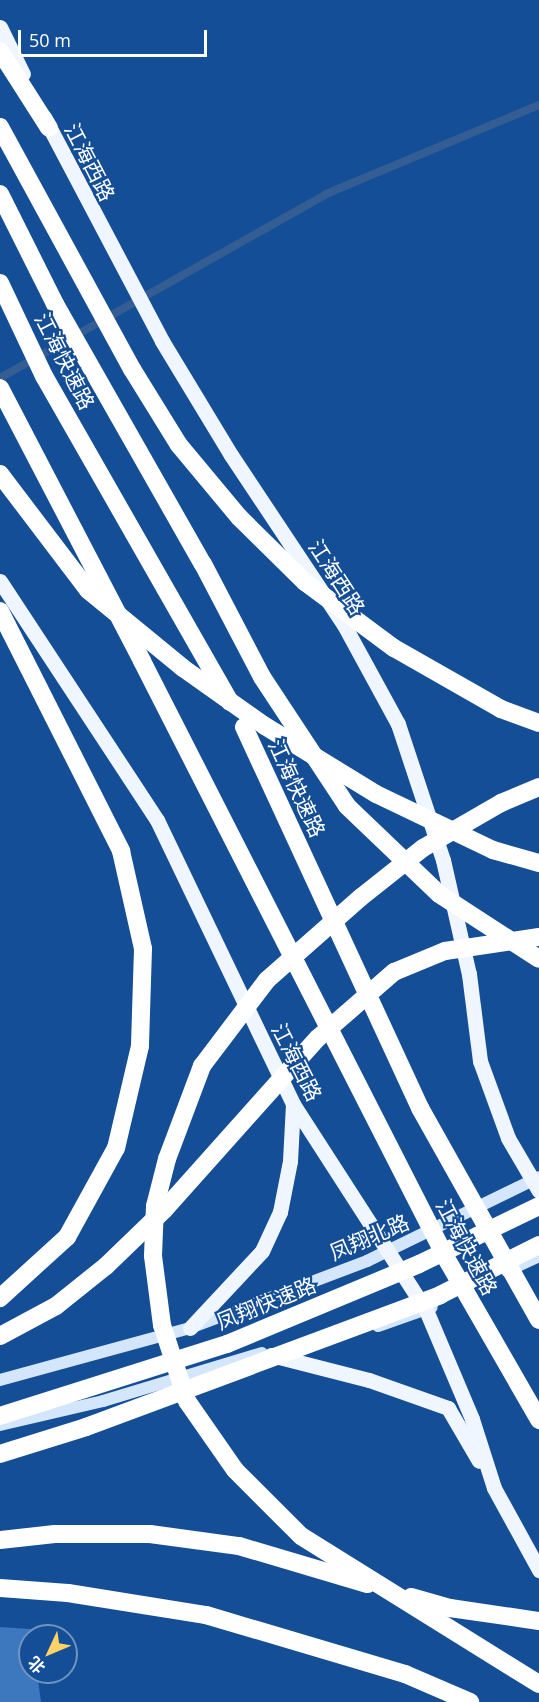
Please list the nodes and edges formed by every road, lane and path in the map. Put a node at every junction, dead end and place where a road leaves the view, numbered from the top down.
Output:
1 (0, 27) edge
2 (0, 51) edge
3 (0, 127) edge
4 (49, 128) junction
5 (0, 194) edge
6 (0, 284) edge
7 (2, 392) edge
8 (0, 474) edge
9 (0, 582) edge
10 (0, 612) edge
11 (539, 723) edge
12 (539, 787) edge
13 (539, 863) edge
14 (539, 937) edge
15 (539, 959) edge
16 (293, 1104) junction
17 (537, 1182) edge
18 (539, 1206) edge
19 (539, 1245) edge
20 (391, 1252) junction
21 (539, 1256) edge
22 (0, 1298) edge
23 (426, 1310) junction
24 (539, 1320) edge
25 (190, 1328) junction
26 (0, 1336) edge
27 (263, 1353) junction
28 (0, 1380) edge
29 (0, 1416) edge
30 (539, 1420) edge
31 (0, 1425) edge
32 (0, 1454) edge
33 (494, 1488) junction
34 (0, 1540) edge
35 (539, 1570) edge
36 (0, 1588) edge
37 (539, 1621) edge
38 (539, 1684) edge
39 (470, 1702) edge

1 - 4 main road, 江海西路
2 - 4 highway
3 - 11 highway, bridge
4 - 17 main road, 江海西路
5 - 15 highway, bridge
6 - 24 highway, 江海快速路, bridge
7 - 30 highway, 江海快速路, bridge
8 - 13 highway, bridge
9 - 16 main road, 江海西路
10 - 22 highway
12 - 38 highway, bridge
14 - 26 highway, bridge
16 - 20 main road, 江海西路
16 - 25 main road
17 - 20 main road, 凤翔北路
18 - 29 highway, 凤翔快速路, bridge
19 - 32 highway, bridge
20 - 23 main road, 江海西路
20 - 25 main road, 凤翔北路
21 - 23 main road
23 - 27 main road
23 - 33 main road, 江海西路
25 - 28 main road, 凤翔北路
27 - 31 main road
27 - 33 main road
33 - 35 main road, 江海西路
34 - 37 highway, bridge
36 - 39 highway

